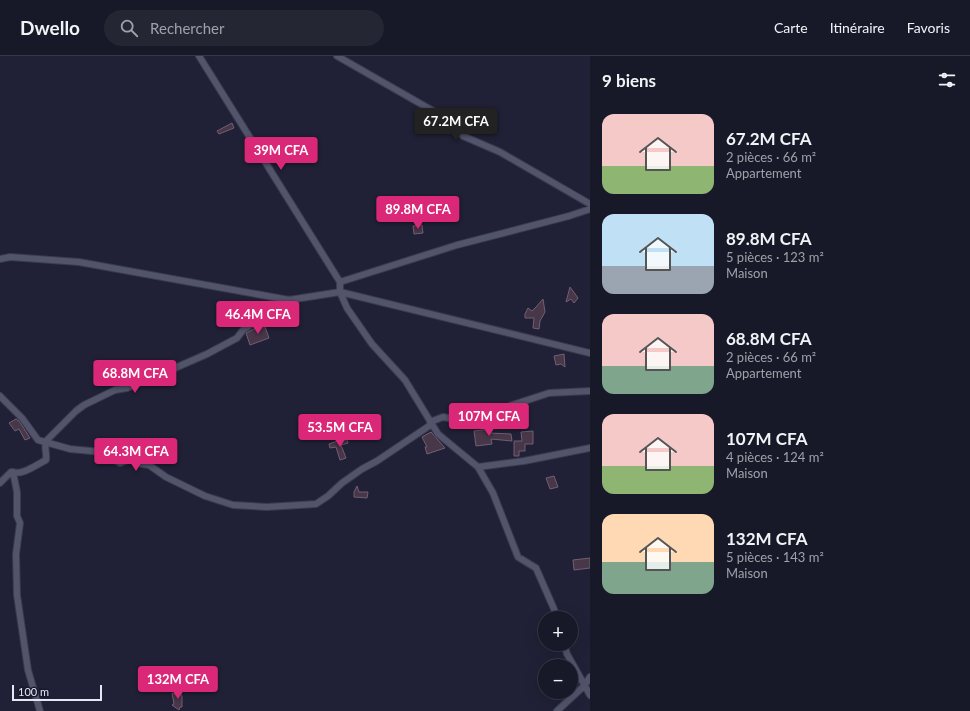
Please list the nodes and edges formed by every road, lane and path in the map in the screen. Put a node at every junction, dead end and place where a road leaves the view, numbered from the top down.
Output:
1 (199, 56) edge
2 (337, 56) edge
3 (590, 204) edge
4 (590, 208) edge
5 (0, 259) edge
6 (340, 282) junction
7 (340, 292) junction
8 (289, 300) junction
9 (590, 353) edge
10 (590, 391) edge
11 (0, 396) edge
12 (431, 423) junction
13 (46, 441) junction
14 (590, 448) edge
15 (478, 467) junction
16 (13, 472) junction
17 (0, 484) edge
18 (555, 611) edge
19 (566, 651) edge
20 (590, 677) edge
21 (584, 686) junction
22 (590, 695) edge
23 (40, 711) edge
24 (557, 711) edge

1 - 6 street
2 - 3 street
4 - 6 street
5 - 8 street
6 - 7 street
7 - 8 street
7 - 9 street
7 - 12 street
8 - 13 street
10 - 12 street
11 - 13 street
12 - 13 street
12 - 15 street
13 - 16 street
14 - 15 street
15 - 18 street
16 - 17 street
16 - 23 street
19 - 21 street
20 - 21 street
21 - 22 street
21 - 24 street

